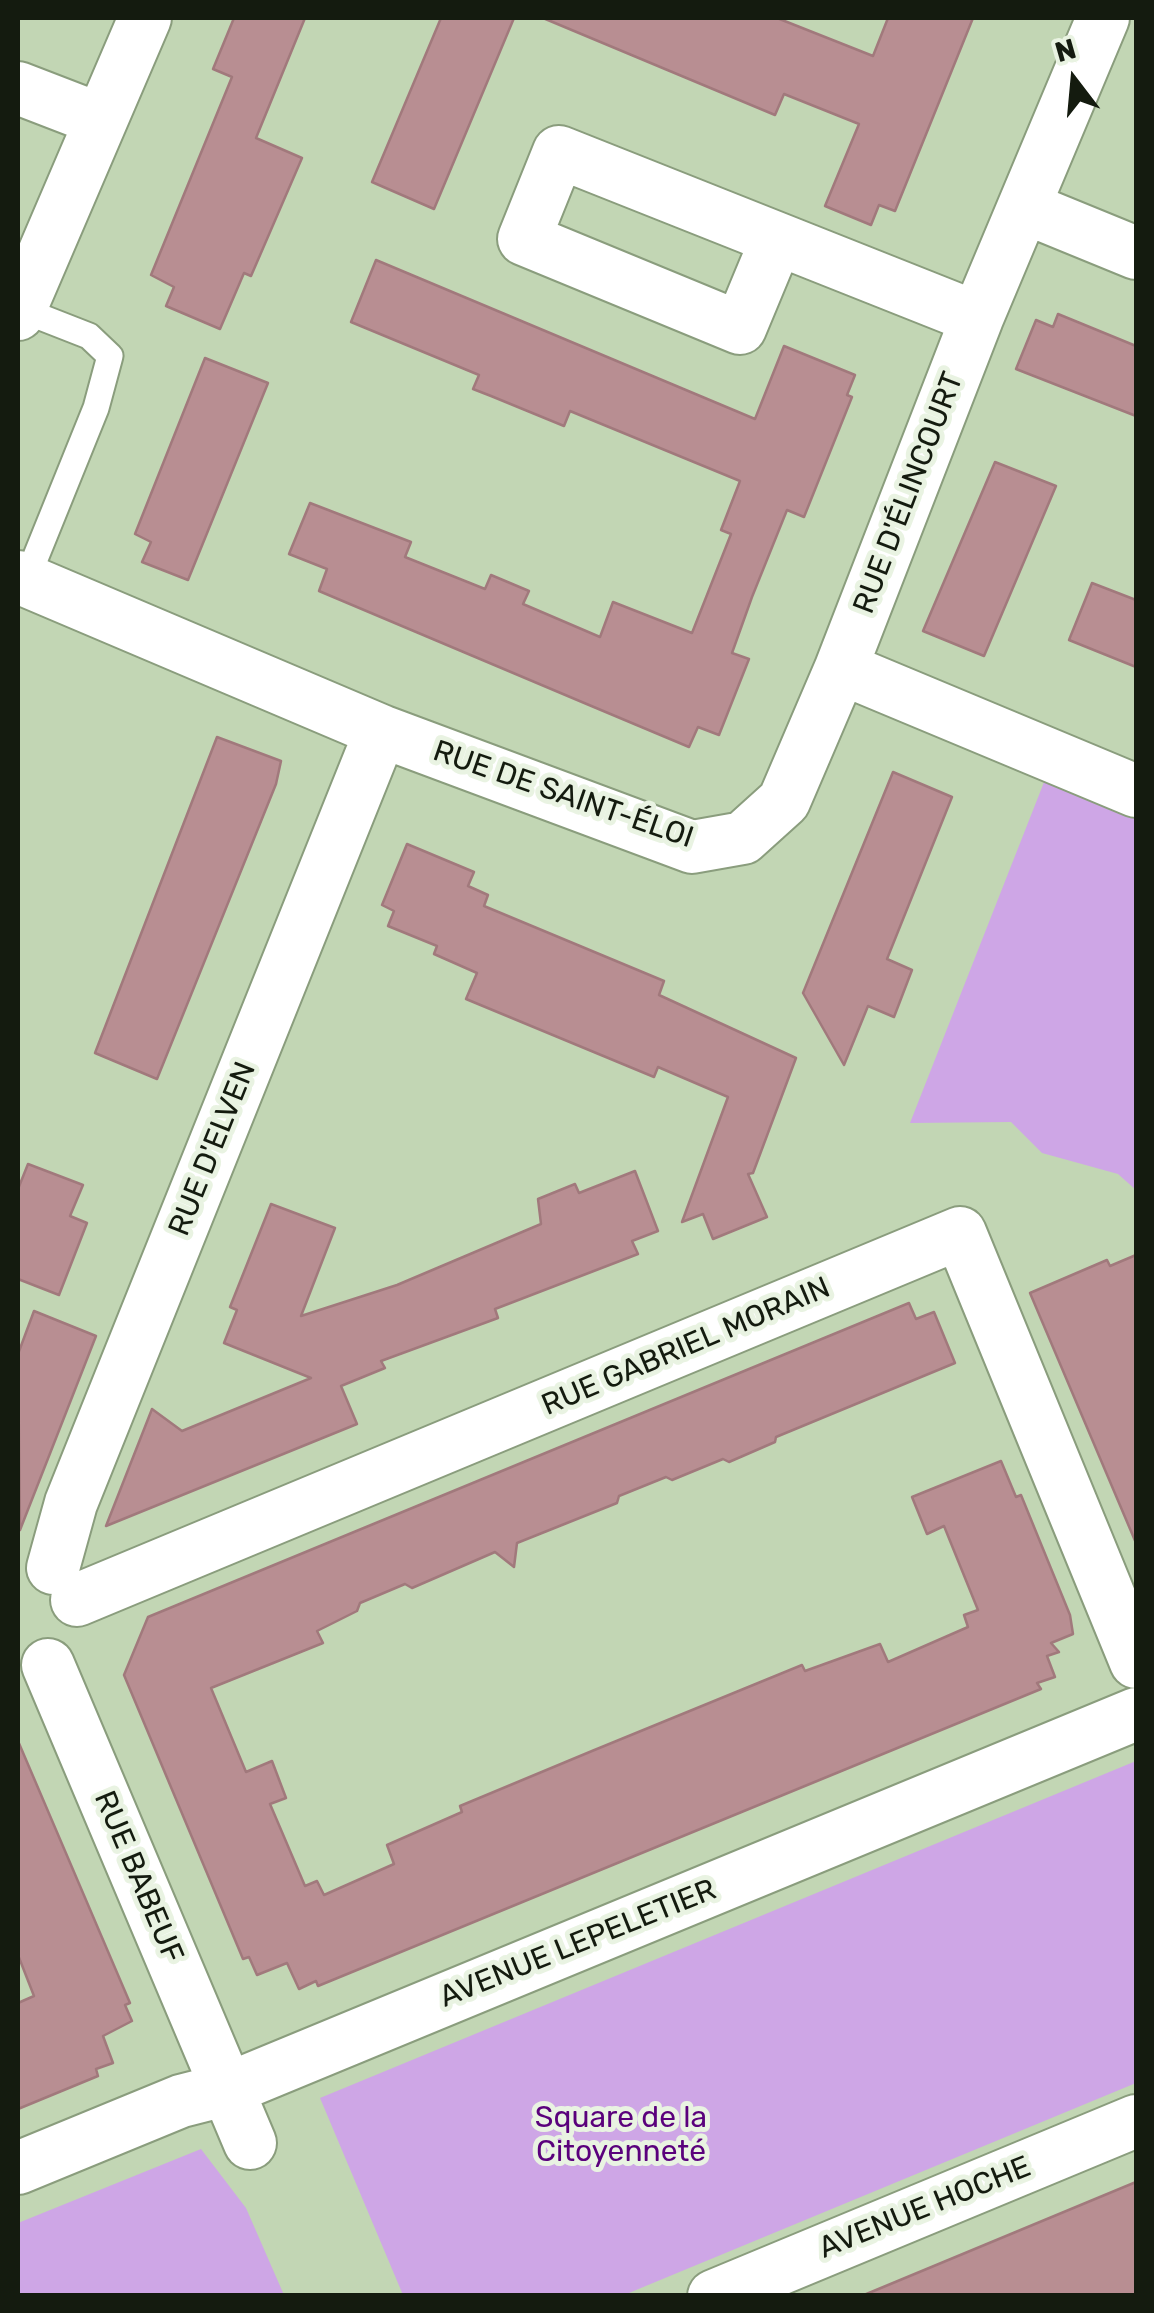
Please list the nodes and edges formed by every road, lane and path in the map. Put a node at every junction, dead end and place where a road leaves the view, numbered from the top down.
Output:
1 (145, 18) edge
2 (1104, 18) edge
3 (18, 88) edge
4 (101, 120) junction
5 (1026, 208) junction
6 (777, 239) dead end
7 (1136, 254) edge
8 (19, 311) edge
9 (977, 318) junction
10 (22, 578) edge
11 (842, 668) junction
12 (381, 732) junction
13 (1136, 790) edge
14 (49, 1576) edge
15 (1118, 1578) edge
16 (1136, 1662) edge
17 (33, 1667) edge
18 (1136, 1714) edge
19 (228, 2089) junction
20 (1136, 2122) edge
21 (250, 2143) dead end
22 (18, 2168) edge
23 (714, 2296) edge

1 - 4 street
2 - 5 street, RUE D'ÉLINCOURT
3 - 4 street
4 - 8 street
5 - 7 street
5 - 9 street, RUE D'ÉLINCOURT
6 - 9 street
8 - 10 lane
9 - 11 street, RUE D'ÉLINCOURT
10 - 12 street, RUE DE SAINT-ÉLOI
11 - 12 street, RUE DE SAINT-ÉLOI
11 - 13 street
12 - 14 street, RUE D'ELVEN
14 - 15 street, RUE GABRIEL MORAIN
14 - 17 street
15 - 16 street, RUE GABRIEL MORAIN
17 - 19 street, RUE BABEUF
18 - 19 street, AVENUE LEPELETIER
19 - 21 street, RUE BABEUF
19 - 22 street, AVENUE LEPELETIER
20 - 23 street, AVENUE HOCHE

